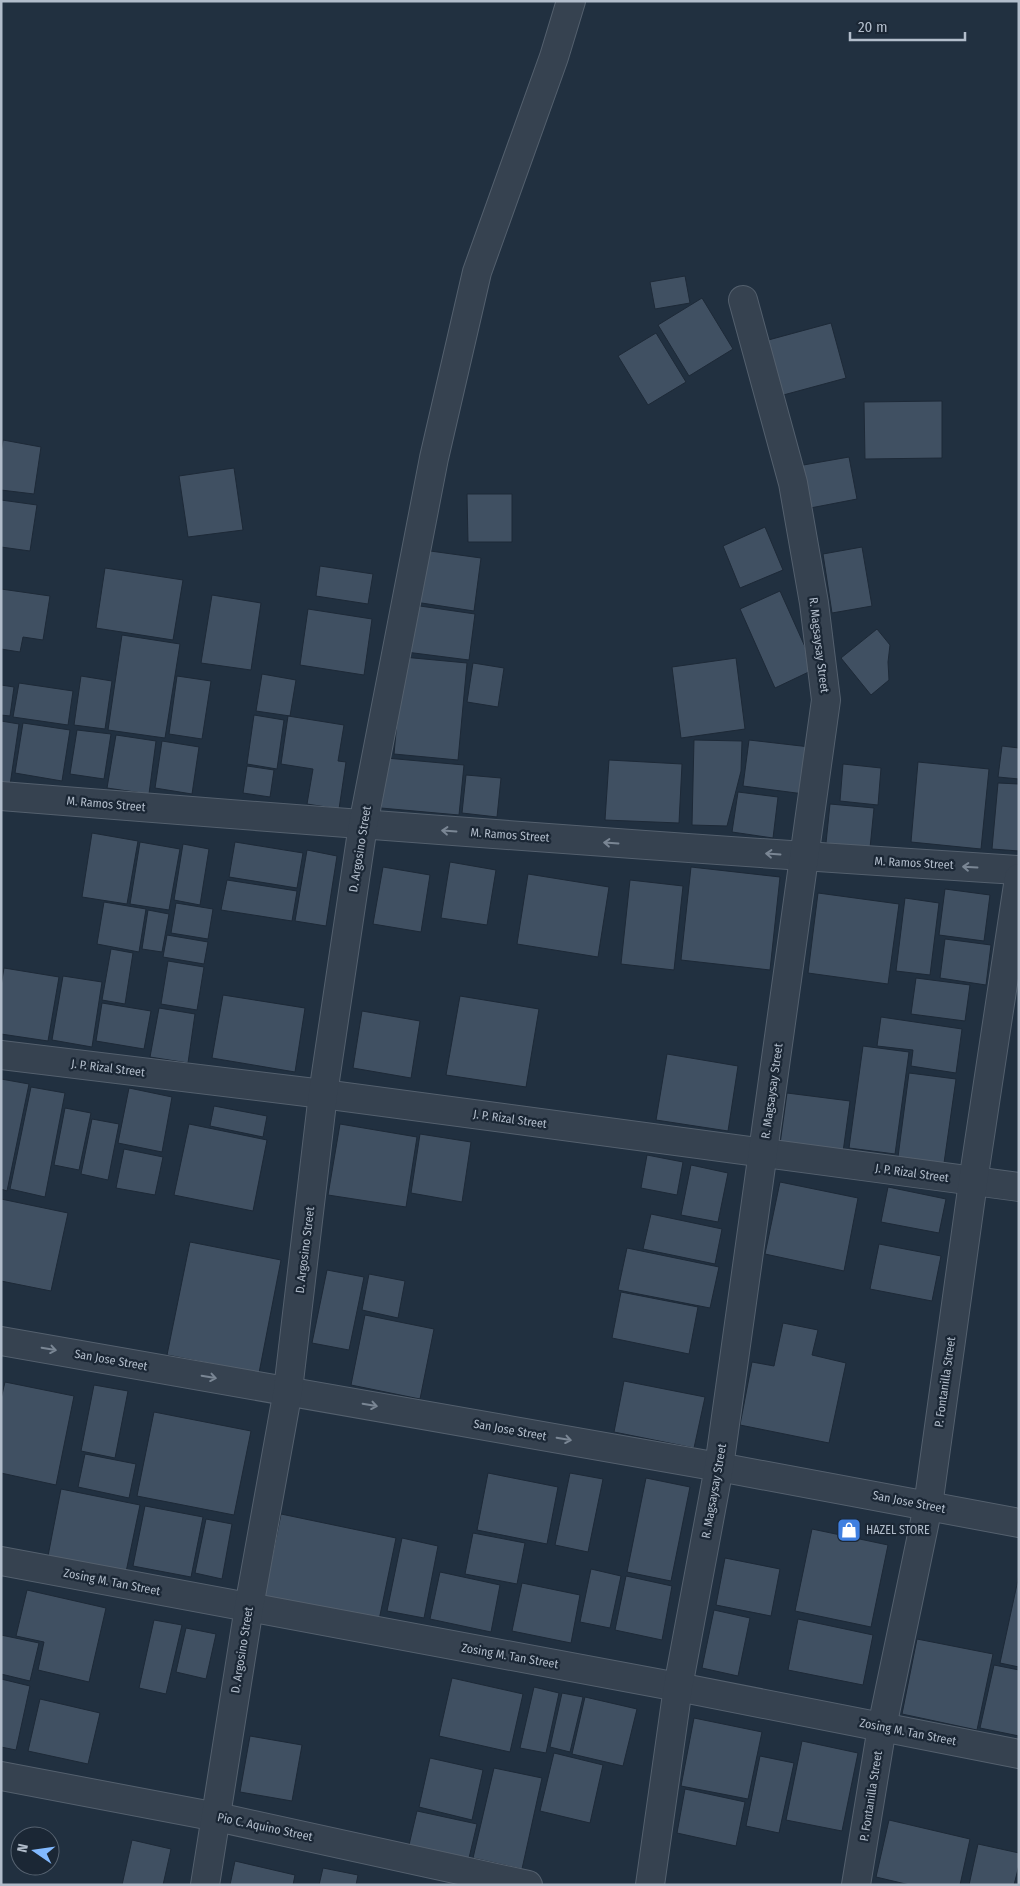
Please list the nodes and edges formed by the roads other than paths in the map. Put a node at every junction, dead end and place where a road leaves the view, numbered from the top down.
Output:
1 (571, 1) edge
2 (743, 300) dead end
3 (1, 796) edge
4 (363, 825) junction
5 (805, 857) junction
6 (1019, 870) edge
7 (1019, 878) edge
8 (1, 1055) edge
9 (323, 1094) junction
10 (763, 1153) junction
11 (973, 1182) junction
12 (1019, 1187) edge
13 (1, 1341) edge
14 (288, 1390) junction
15 (719, 1467) junction
16 (928, 1506) junction
17 (1019, 1523) edge
18 (1, 1561) edge
19 (249, 1607) junction
20 (678, 1687) junction
21 (882, 1727) junction
22 (1019, 1754) edge
23 (1, 1776) edge
24 (217, 1816) junction
25 (205, 1885) edge
26 (528, 1885) edge
27 (650, 1885) edge
28 (856, 1885) edge

1 - 4 street, D. Argosino Street
2 - 5 street, R. Magsaysay Street
3 - 4 street, M. Ramos Street
5 -> 4 street, M. Ramos Street
4 - 9 street, D. Argosino Street
6 -> 5 street, M. Ramos Street
5 - 10 street, R. Magsaysay Street
7 - 11 street, P. Fontanilla Street
8 - 9 street, J. P. Rizal Street
9 - 10 street, J. P. Rizal Street
9 - 14 street, D. Argosino Street
10 - 11 street, J. P. Rizal Street
10 - 15 street, R. Magsaysay Street
11 - 12 street, J. P. Rizal Street
11 - 16 street, P. Fontanilla Street
13 -> 14 street, San Jose Street
14 -> 15 street, San Jose Street
14 - 19 street, D. Argosino Street
15 - 16 street, San Jose Street
15 - 20 street, R. Magsaysay Street
16 - 17 street, San Jose Street
16 - 21 street, P. Fontanilla Street
18 - 19 street, Zosing M. Tan Street
19 - 20 street, Zosing M. Tan Street
19 - 24 street, D. Argosino Street
20 - 21 street, Zosing M. Tan Street
20 - 27 street, R. Magsaysay Street
21 - 22 street, Zosing M. Tan Street
21 - 28 street, P. Fontanilla Street
23 - 24 street, Pio C. Aquino Street
24 - 25 street, D. Argosino Street
24 - 26 street, Pio C. Aquino Street

